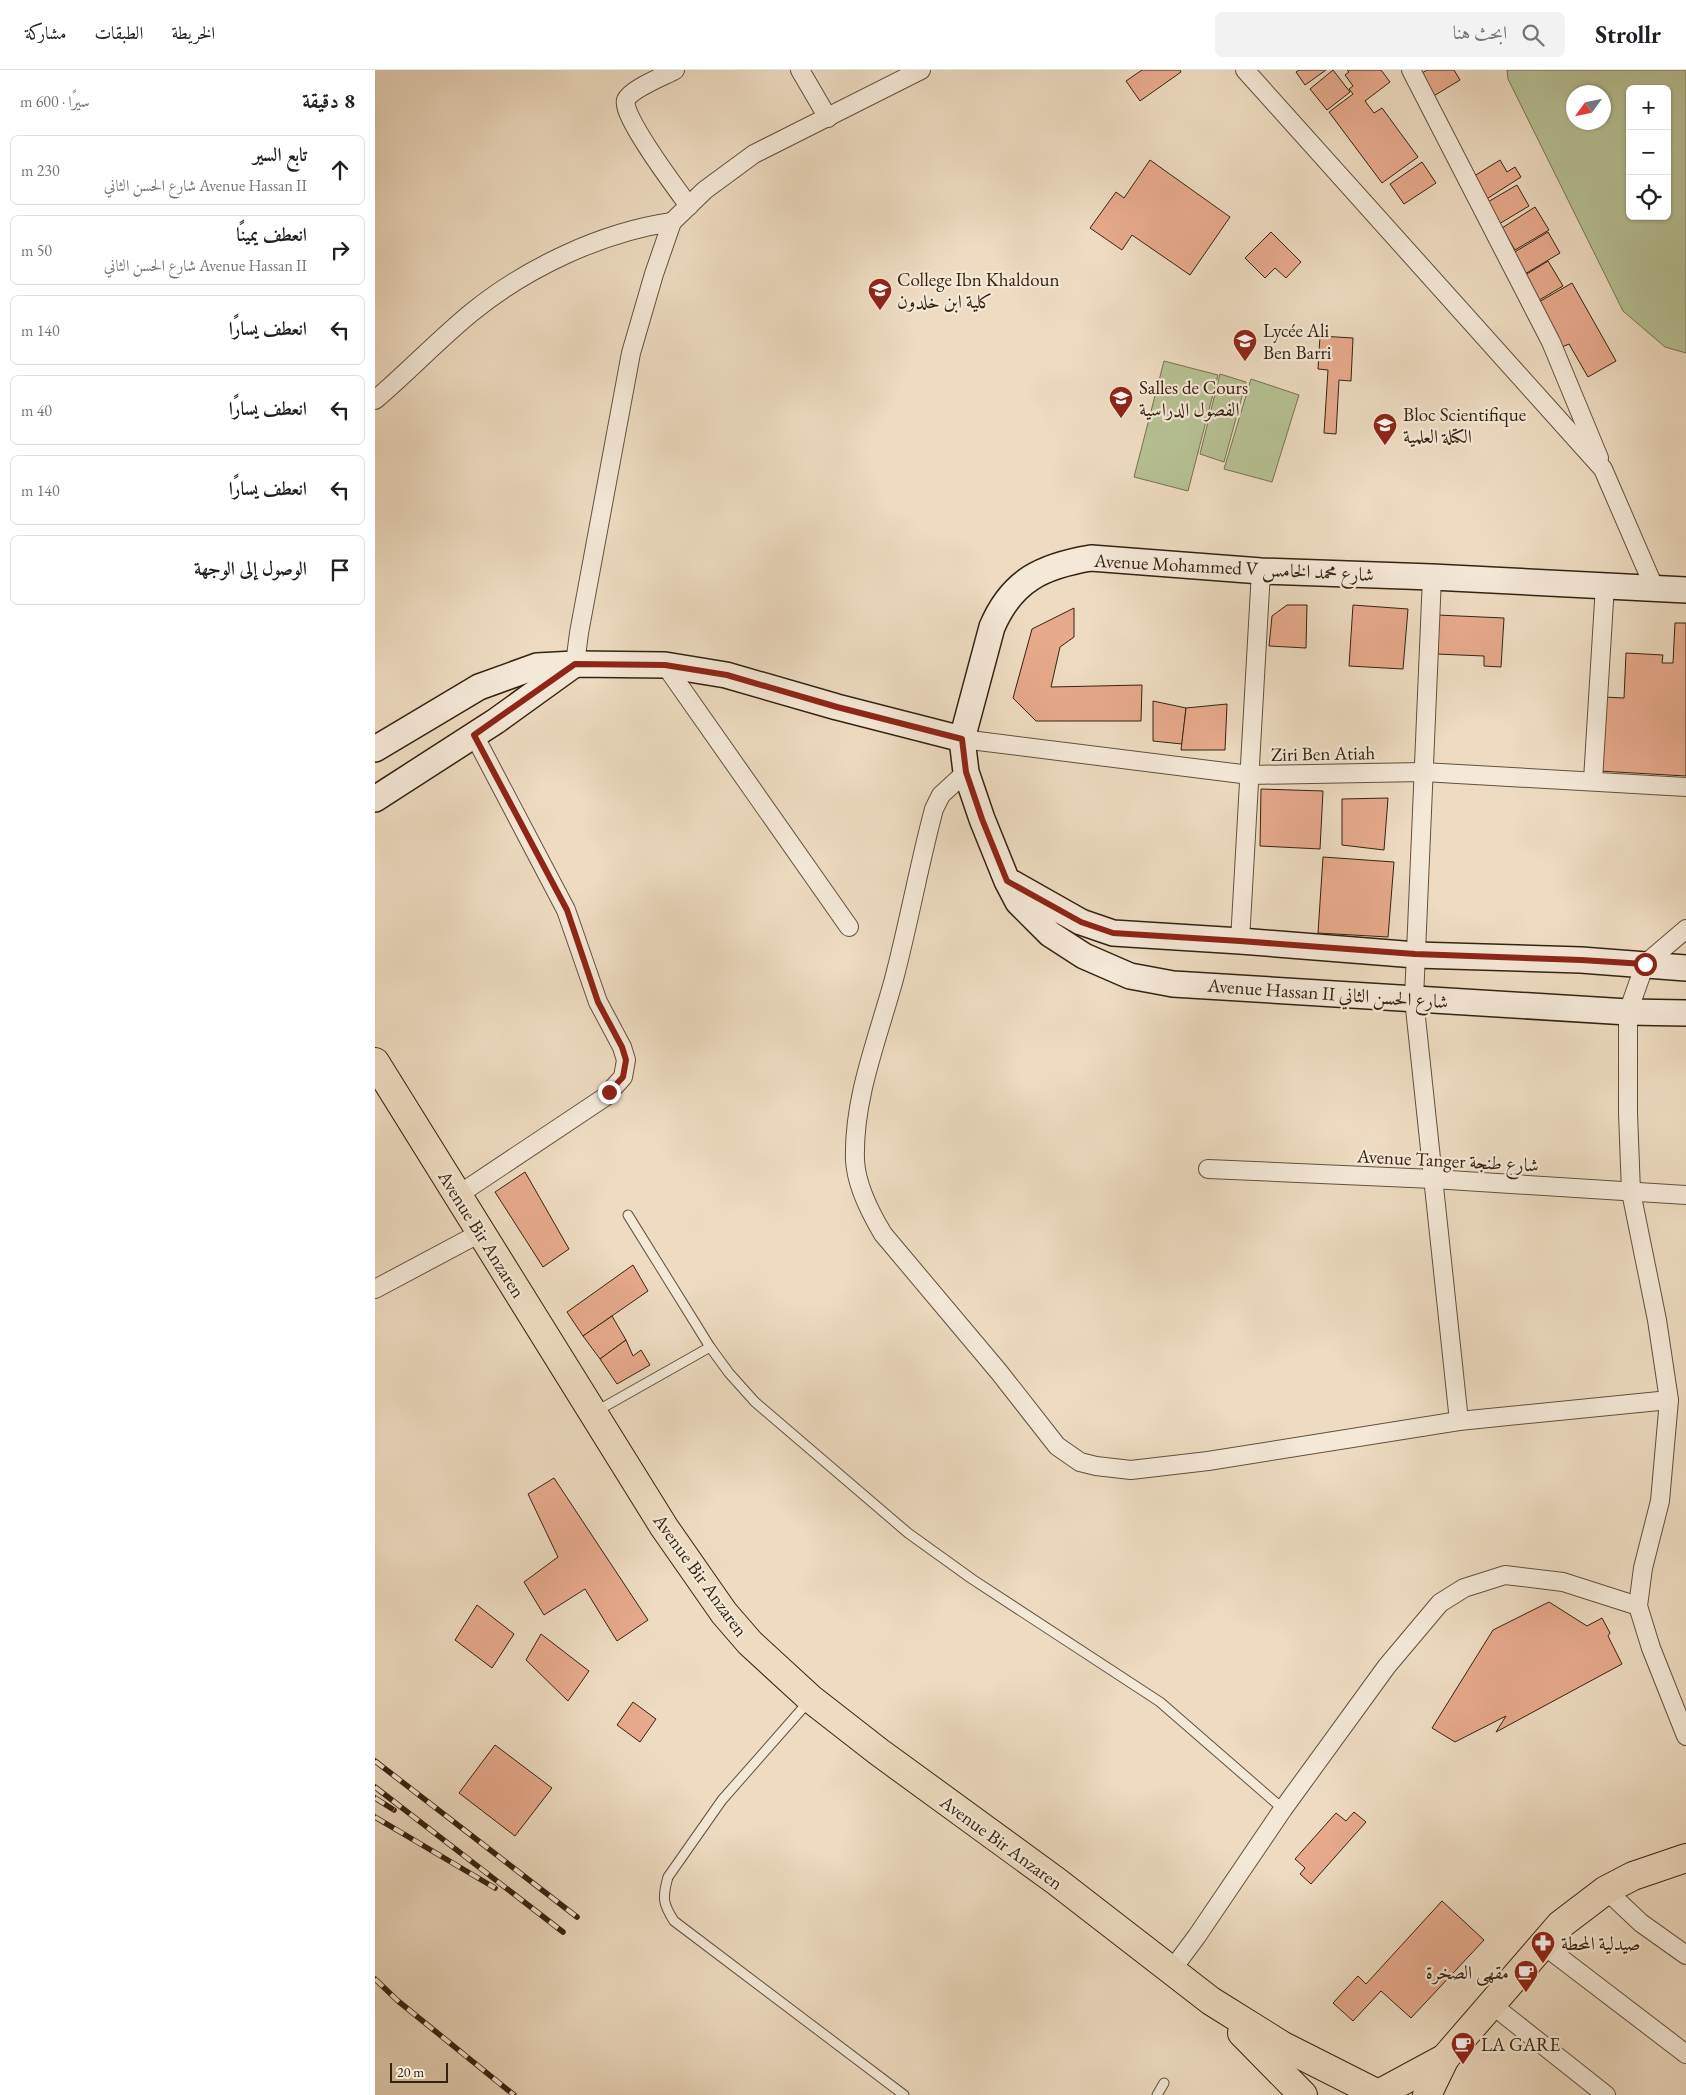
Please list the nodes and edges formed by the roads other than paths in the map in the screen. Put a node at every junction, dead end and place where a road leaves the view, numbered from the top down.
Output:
1 (675, 70) edge
2 (800, 70) edge
3 (921, 70) edge
4 (1245, 70) edge
5 (1411, 70) edge
6 (827, 118) junction
7 (689, 206) junction
8 (672, 222) junction
9 (375, 400) edge
10 (1603, 469) junction
11 (1261, 571) junction
12 (1432, 577) junction
13 (1605, 585) junction
14 (1654, 587) junction
15 (1686, 590) edge
16 (575, 664) junction
17 (665, 665) junction
18 (474, 735) junction
19 (962, 739) junction
20 (375, 749) edge
21 (966, 772) junction
22 (1423, 772) junction
23 (1250, 775) junction
24 (1593, 780) junction
25 (1686, 787) edge
26 (375, 799) edge
27 (1007, 881) junction
28 (849, 927) dead end
29 (1686, 929) edge
30 (1240, 941) junction
31 (1415, 954) junction
32 (1645, 964) junction
33 (1686, 968) edge
34 (1414, 999) junction
35 (1628, 1012) junction
36 (1686, 1013) edge
37 (375, 1062) edge
38 (1208, 1169) dead end
39 (1433, 1179) junction
40 (1631, 1192) junction
41 (458, 1195) junction
42 (1686, 1195) edge
43 (628, 1215) dead end
44 (482, 1232) junction
45 (375, 1289) edge
46 (710, 1347) junction
47 (1669, 1400) junction
48 (593, 1413) junction
49 (1459, 1421) junction
50 (1638, 1606) junction
51 (811, 1699) junction
52 (1686, 1736) edge
53 (1283, 1809) junction
54 (1686, 1858) edge
55 (1607, 1890) junction
56 (1542, 1944) junction
57 (1686, 1955) edge
58 (1171, 1971) junction
59 (1211, 2001) junction
60 (1491, 2004) junction
61 (1686, 2054) edge
62 (1445, 2058) junction
63 (1164, 2083) dead end
64 (1379, 2094) edge
65 (905, 2095) edge
66 (1157, 2095) edge
67 (1303, 2095) edge
68 (1427, 2095) edge
69 (1607, 2095) edge

1 - 7 street
2 - 6 street
3 - 6 street
4 - 10 street
5 - 10 street
6 - 7 street
7 - 8 street
8 - 9 street
8 - 16 street
10 - 14 street
11 - 12 street, Avenue Mohammed V شارع محمد الخامس
11 - 19 street, Avenue Mohammed V شارع محمد الخامس
11 - 23 street
12 - 13 street, Avenue Mohammed V شارع محمد الخامس
12 - 22 street
13 - 14 street, Avenue Mohammed V شارع محمد الخامس
13 - 24 street
14 - 15 street, Avenue Mohammed V شارع محمد الخامس
16 - 17 street
16 - 18 street
16 - 20 street
17 - 19 street
17 - 28 street
18 - 26 street
18 - 41 street
19 - 21 street, Avenue Hassan II شارع الحسن الثاني
19 - 23 street, Ziri Ben Atiah
21 - 27 street, Avenue Hassan II شارع الحسن الثاني
21 - 49 street
22 - 23 street, Ziri Ben Atiah
22 - 24 street, Ziri Ben Atiah
22 - 31 street
23 - 30 street
24 - 25 street, Ziri Ben Atiah
27 - 30 street
27 - 34 street, Avenue Hassan II شارع الحسن الثاني
29 - 32 street
30 - 31 street
31 - 32 street
31 - 34 street
32 - 33 street
32 - 35 street
34 - 35 street, Avenue Hassan II شارع الحسن الثاني
34 - 39 street
35 - 36 street, Avenue Hassan II شارع الحسن الثاني
35 - 40 street
37 - 41 main road, Avenue Bir Anzaren
38 - 39 street, Avenue Tanger شارع طنجة
39 - 40 street, Avenue Tanger شارع طنجة
39 - 49 street
40 - 42 street, Avenue Tanger شارع طنجة
40 - 47 street
41 - 44 main road, Avenue Bir Anzaren
43 - 46 lane
44 - 45 street
44 - 48 main road, Avenue Bir Anzaren
46 - 48 lane
46 - 53 lane
47 - 49 street
47 - 50 street
48 - 51 main road, Avenue Bir Anzaren
50 - 52 street
50 - 53 street
51 - 58 main road, Avenue Bir Anzaren
51 - 65 lane
53 - 58 street
54 - 55 main road
55 - 56 main road
55 - 57 street
56 - 60 main road
56 - 61 street
58 - 59 main road, Avenue Bir Anzaren
59 - 64 main road, Avenue Bir Anzaren
59 - 67 main road, Avenue Bir Anzaren
60 - 62 main road
60 - 69 street
62 - 64 main road
62 - 68 main road
63 - 66 lane

